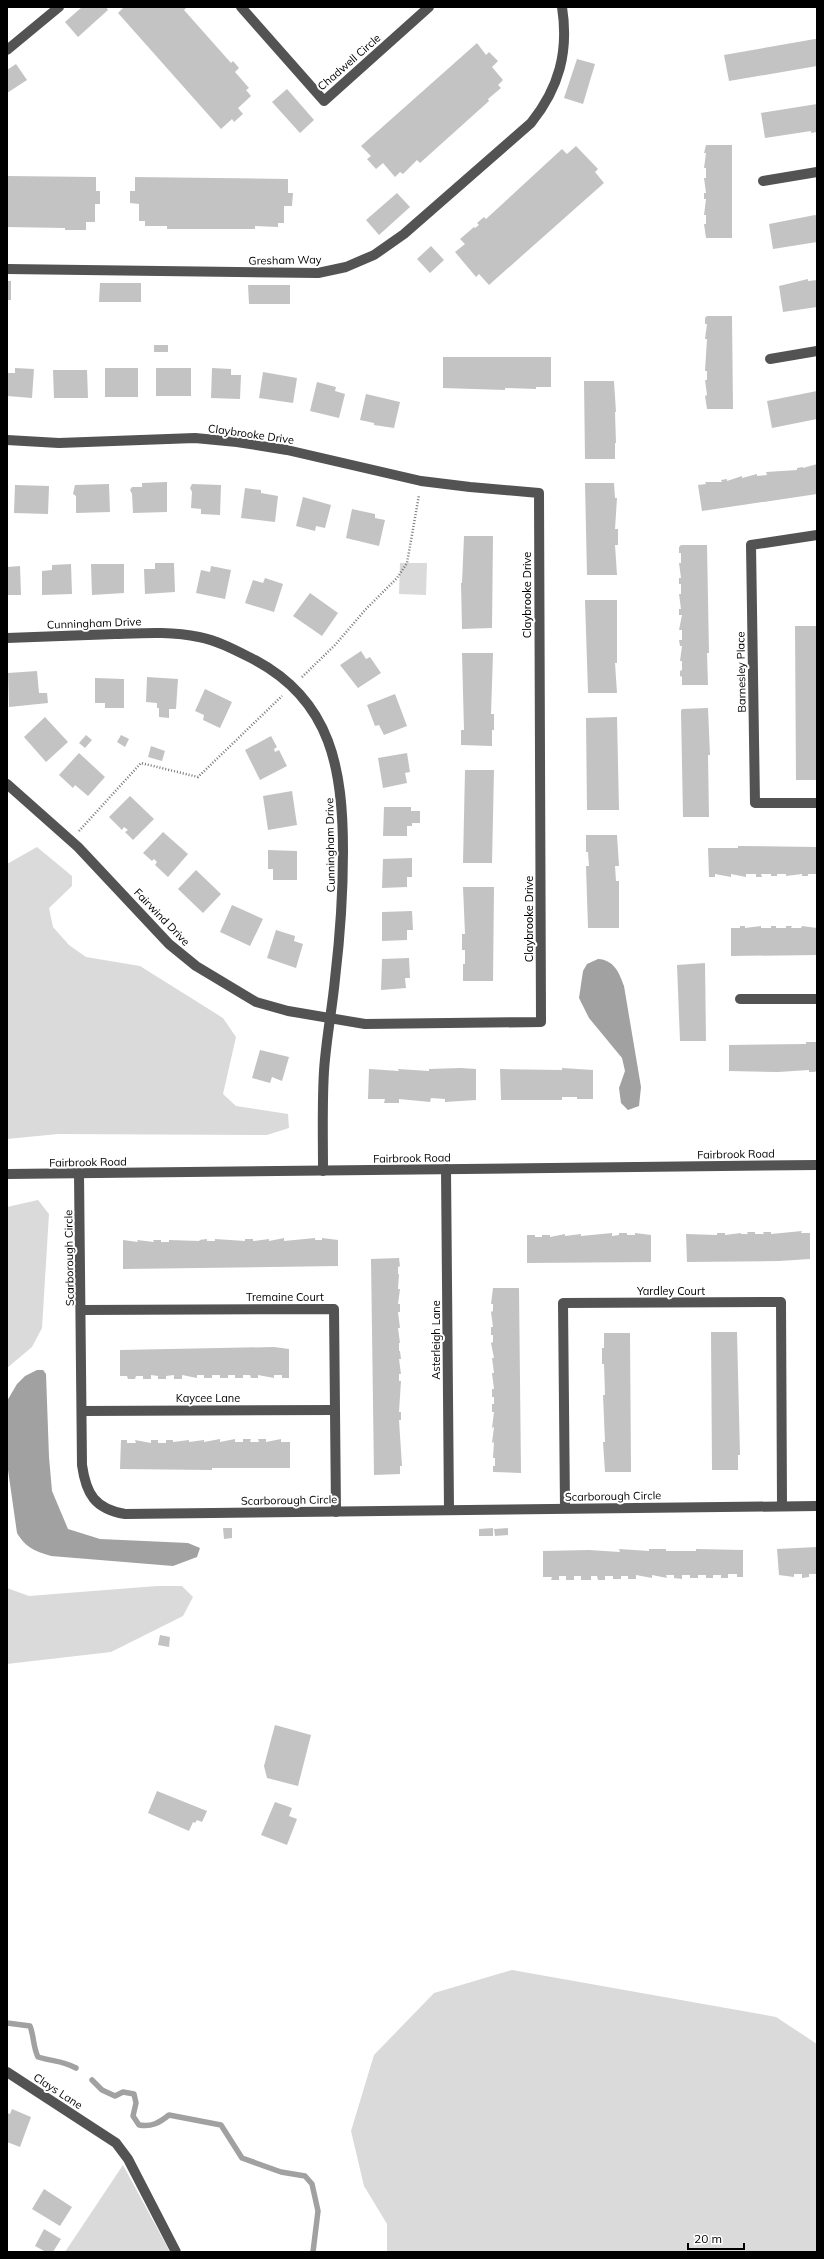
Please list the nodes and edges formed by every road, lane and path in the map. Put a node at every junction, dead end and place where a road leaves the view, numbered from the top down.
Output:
1 (59, 7) edge
2 (241, 7) edge
3 (429, 7) edge
4 (562, 7) edge
5 (7, 50) edge
6 (817, 172) edge
7 (763, 181) dead end
8 (7, 269) edge
9 (817, 351) edge
10 (770, 359) dead end
11 (7, 440) edge
12 (421, 481) junction
13 (817, 535) edge
14 (7, 638) edge
15 (292, 686) junction
16 (7, 784) edge
17 (817, 803) edge
18 (70, 840) junction
19 (817, 999) edge
20 (740, 1000) dead end
21 (329, 1018) junction
22 (817, 1165) edge
23 (446, 1170) junction
24 (323, 1171) junction
25 (7, 1174) edge
26 (79, 1174) junction
27 (81, 1310) junction
28 (335, 1410) junction
29 (82, 1411) junction
30 (782, 1506) junction
31 (817, 1506) edge
32 (565, 1508) junction
33 (449, 1510) junction
34 (336, 1512) junction
35 (7, 2072) edge
36 (176, 2252) edge

1 - 5 street
2 - 3 street, Chadwell Circle
4 - 8 street, Gresham Way
6 - 7 street
9 - 10 street
11 - 12 street, Claybrooke Drive
12 - 15 path
12 - 21 street, Claybrooke Drive
13 - 17 street, Barnesley Place
14 - 15 street, Cunningham Drive
15 - 18 path
15 - 21 street, Cunningham Drive
16 - 18 street, Fairwind Drive
18 - 21 street, Fairwind Drive
19 - 20 street
21 - 24 street, Cunningham Drive
22 - 23 street, Fairbrook Road
23 - 24 street, Fairbrook Road
23 - 33 street, Asterleigh Lane
24 - 26 street, Fairbrook Road
25 - 26 street, Fairbrook Road
26 - 27 street, Scarborough Circle
27 - 28 street, Tremaine Court
27 - 29 street, Scarborough Circle
28 - 29 street, Kaycee Lane
28 - 34 street, Tremaine Court
29 - 34 street, Scarborough Circle
30 - 31 street, Scarborough Circle
30 - 32 street, Scarborough Circle
30 - 32 street, Yardley Court
32 - 33 street, Scarborough Circle
33 - 34 street, Scarborough Circle
35 - 36 street, Clays Lane

